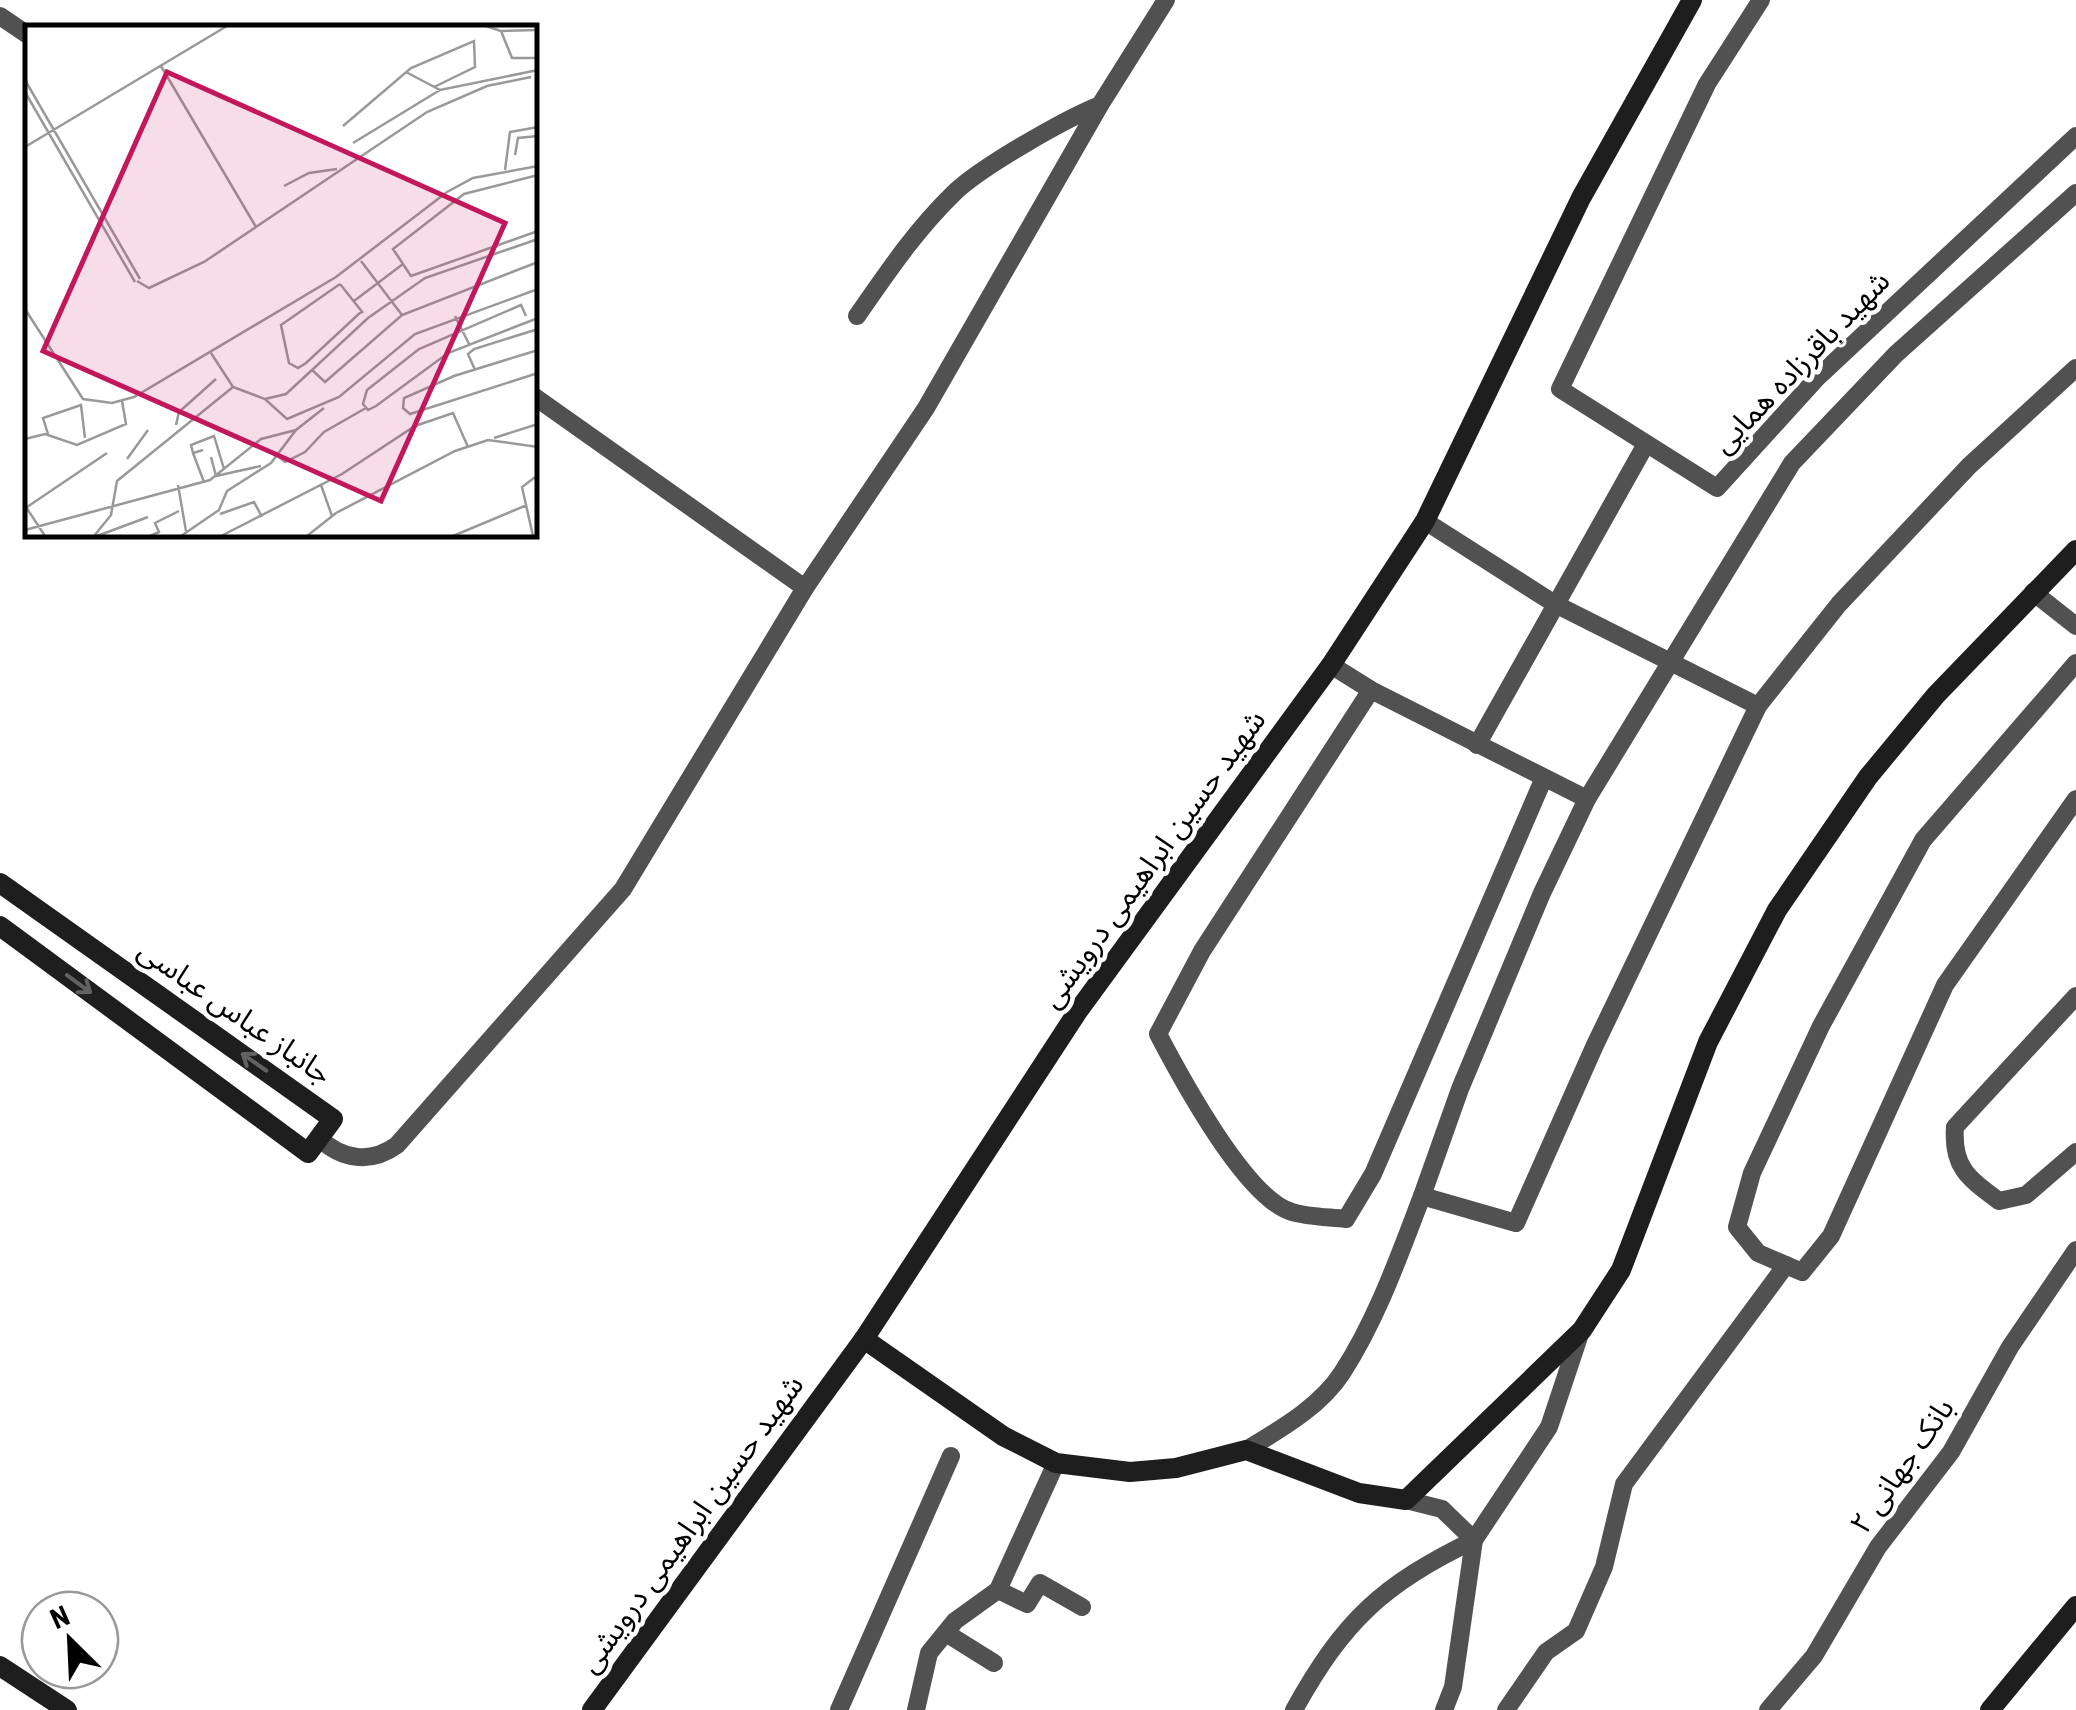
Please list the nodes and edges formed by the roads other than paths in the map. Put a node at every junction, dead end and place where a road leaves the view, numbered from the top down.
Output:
1 (1166, 0) edge
2 (1692, 0) edge
3 (1761, 0) edge
4 (0, 16) edge
5 (25, 33) edge
6 (1100, 105) junction
7 (2076, 136) edge
8 (2076, 192) edge
9 (857, 316) dead end
10 (2076, 368) edge
11 (538, 399) edge
12 (1646, 444) junction
13 (1425, 520) junction
14 (2076, 550) edge
15 (805, 588) junction
16 (2033, 592) junction
17 (1555, 604) junction
18 (2076, 626) edge
19 (2076, 663) edge
20 (1669, 664) junction
21 (1331, 665) junction
22 (1371, 690) junction
23 (1758, 706) junction
24 (1477, 745) junction
25 (1543, 780) junction
26 (1588, 799) junction
27 (2076, 800) edge
28 (0, 883) edge
29 (0, 926) edge
30 (146, 986) junction
31 (2076, 996) edge
32 (124, 1017) junction
33 (319, 1138) junction
34 (2076, 1152) edge
35 (1422, 1196) junction
36 (2076, 1250) edge
37 (1786, 1265) junction
38 (1582, 1330) junction
39 (864, 1339) junction
40 (1246, 1450) junction
41 (951, 1456) dead end
42 (1056, 1463) junction
43 (1406, 1500) junction
44 (1474, 1540) junction
45 (998, 1590) junction
46 (2076, 1606) edge
47 (1082, 1608) dead end
48 (946, 1632) junction
49 (994, 1662) dead end
50 (0, 1666) edge
51 (67, 1710) edge
52 (592, 1710) edge
53 (839, 1710) edge
54 (916, 1710) edge
55 (1294, 1710) edge
56 (1444, 1710) edge
57 (1506, 1710) edge
58 (1768, 1710) edge
59 (1990, 1710) edge

1 - 6 street
2 - 13 street, شهید حسین ابراهیمی درویشی
3 - 12 street, شهید باقرزاده همایی
4 - 5 street
6 - 9 street
6 - 15 street
7 - 12 street, شهید باقرزاده همایی
8 - 20 street
10 - 23 street
11 - 15 street
12 - 17 street
13 - 17 street
13 - 21 street, شهید حسین ابراهیمی درویشی
14 - 16 street
15 - 33 street
16 - 18 street
16 - 38 street
17 - 20 street
17 - 24 street
19 - 37 street
20 - 23 street
20 - 26 street
21 - 22 street
21 - 39 street, شهید حسین ابراهیمی درویشی
22 - 24 street
22 - 25 street
23 - 35 street
24 - 25 street
25 - 26 street
26 - 35 street
27 - 37 street
28 - 30 street, جانباز عباس عباسی
29 -> 32 street
30 - 32 street
33 -> 30 street, جانباز عباس عباسی
31 - 34 street
32 - 33 street
35 - 40 street
36 - 58 street, بانک جهانی ۲
37 - 57 street
38 - 43 street
38 - 44 street
39 - 42 street
39 - 52 street, شهید حسین ابراهیمی درویشی
40 - 42 street
40 - 43 street
41 - 53 street
42 - 45 street
43 - 44 street
44 - 55 street
44 - 56 street
45 - 47 street
45 - 48 street
46 - 59 street
48 - 49 street
48 - 54 street
50 - 51 street

